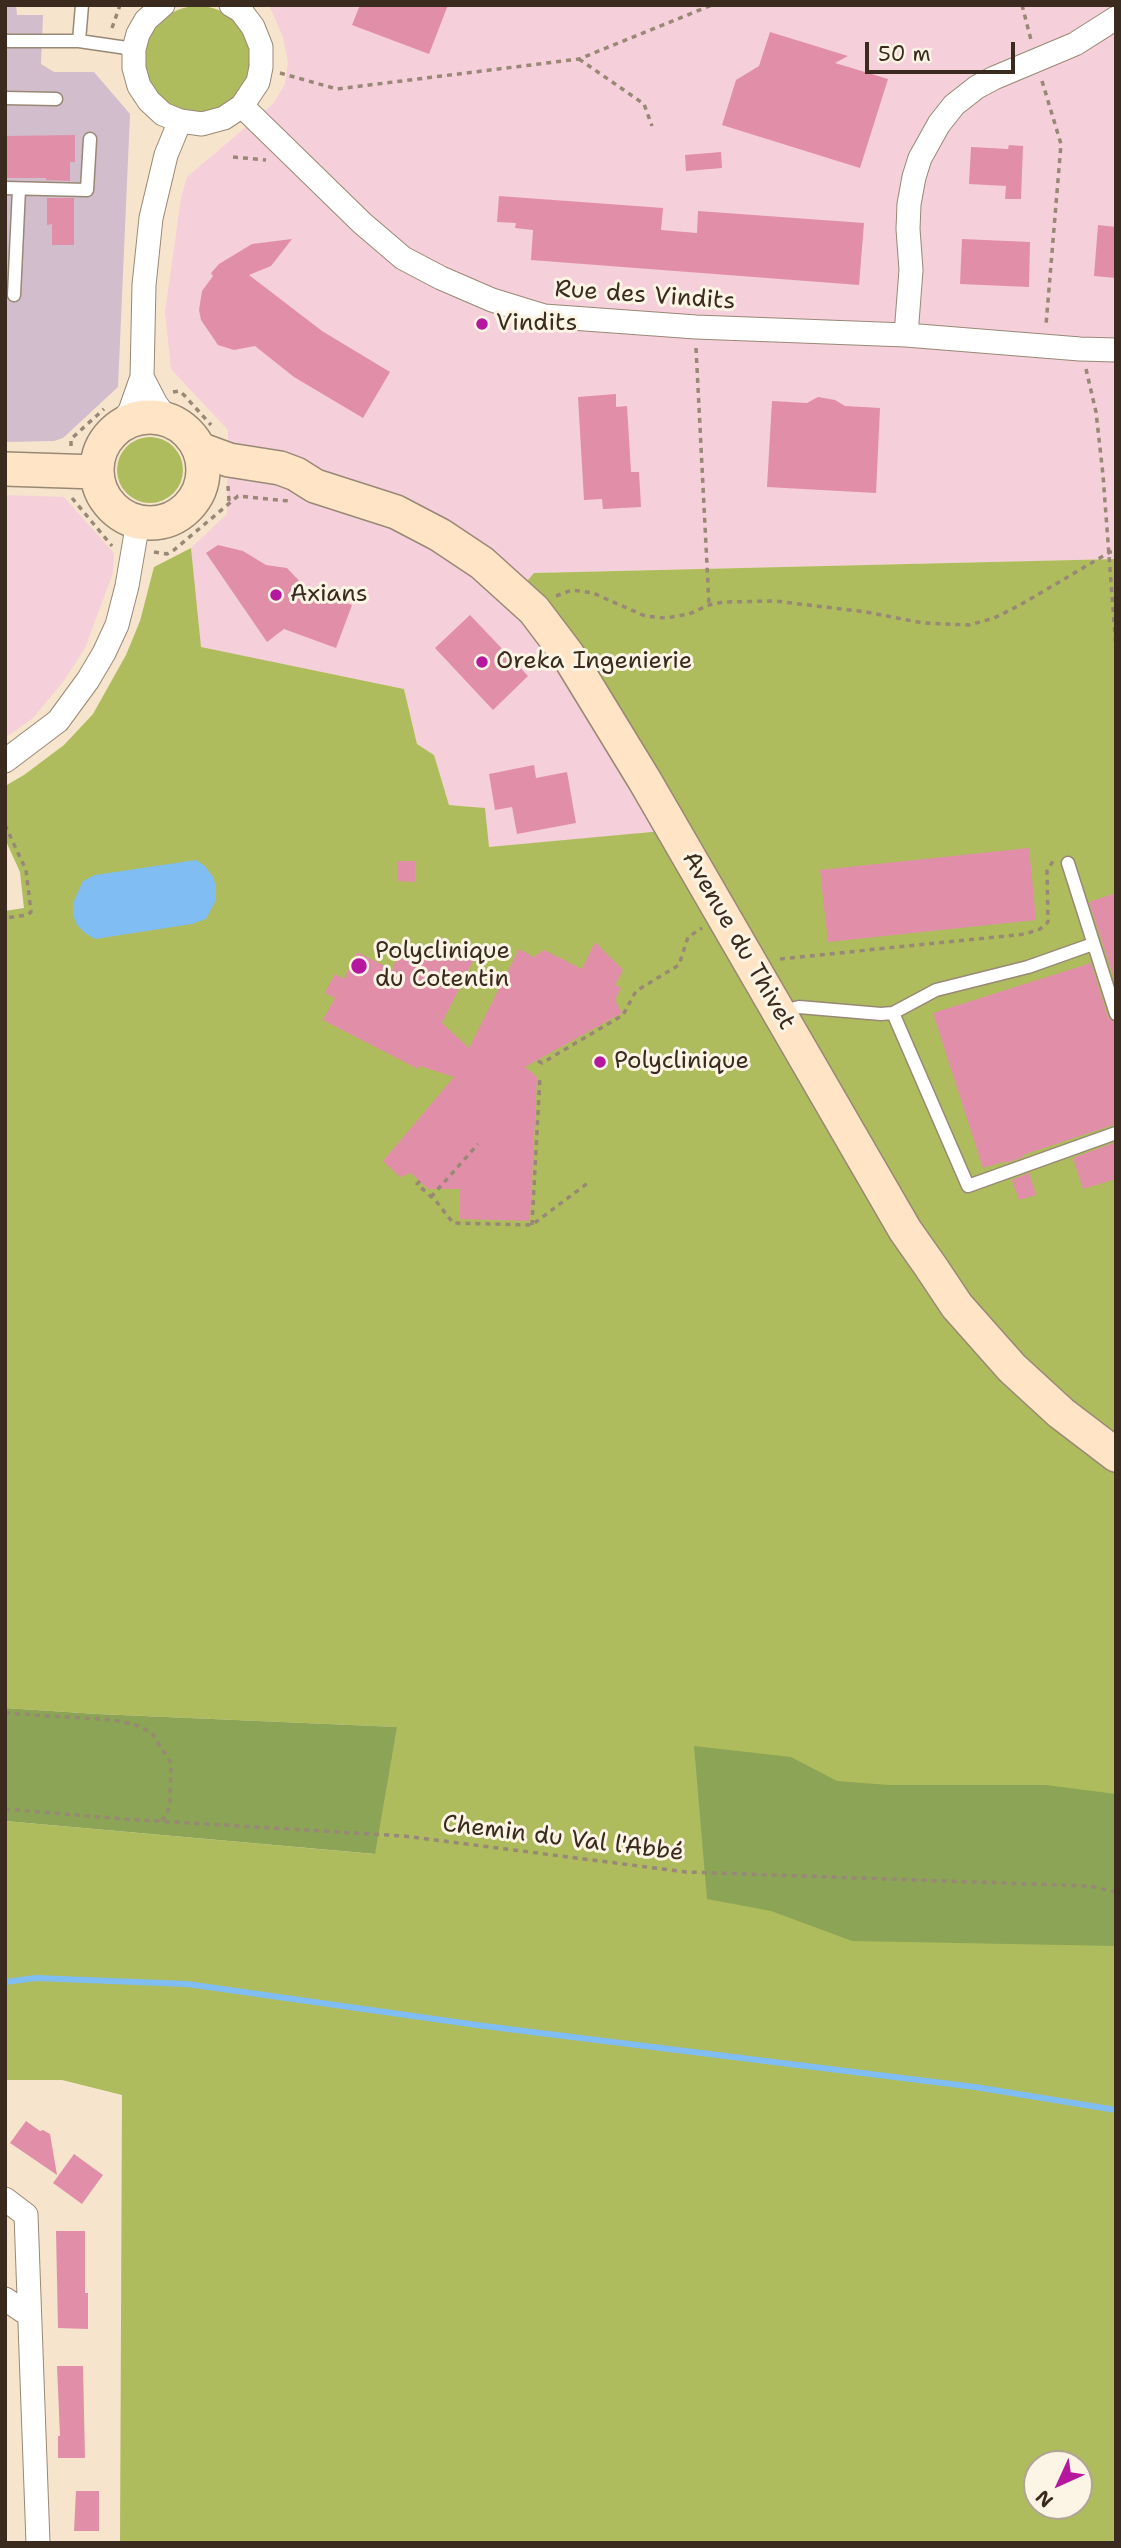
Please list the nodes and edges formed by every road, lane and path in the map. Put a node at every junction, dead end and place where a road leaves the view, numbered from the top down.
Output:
1 (82, 5) edge
2 (120, 5) edge
3 (163, 5) edge
4 (231, 5) edge
5 (712, 5) edge
6 (1022, 5) edge
7 (1116, 18) edge
8 (112, 28) dead end
9 (5, 41) edge
10 (79, 41) junction
11 (134, 49) junction
12 (1031, 49) dead end
13 (579, 59) junction
14 (261, 67) junction
15 (1041, 76) dead end
16 (5, 97) edge
17 (56, 99) dead end
18 (242, 106) junction
19 (180, 121) junction
20 (652, 126) dead end
21 (90, 139) dead end
22 (233, 157) dead end
23 (242, 158) dead end
24 (5, 188) edge
25 (19, 189) junction
26 (14, 295) dead end
27 (696, 327) junction
28 (1046, 327) dead end
29 (906, 335) junction
30 (1080, 349) junction
31 (1116, 350) edge
32 (142, 377) junction
33 (113, 416) junction
34 (168, 420) junction
35 (199, 449) junction
36 (84, 461) junction
37 (5, 469) edge
38 (303, 494) junction
39 (215, 495) junction
40 (138, 522) junction
41 (1113, 552) edge
42 (709, 605) junction
43 (534, 610) junction
44 (1116, 649) edge
45 (8, 754) edge
46 (5, 825) edge
47 (1068, 863) joint
48 (5, 918) edge
49 (707, 926) dead end
50 (1093, 944) junction
51 (750, 962) junction
52 (779, 1013) junction
53 (893, 1013) junction
54 (1116, 1014) edge
55 (538, 1061) dead end
56 (540, 1076) dead end
57 (1116, 1133) edge
58 (478, 1144) dead end
59 (420, 1181) dead end
60 (589, 1182) dead end
61 (431, 1197) junction
62 (531, 1226) junction
63 (1116, 1455) edge
64 (5, 1713) edge
65 (5, 1809) edge
66 (159, 1822) junction
67 (1116, 1892) edge
68 (5, 2199) edge
69 (5, 2299) edge
70 (29, 2315) junction
71 (38, 2543) edge

1 - 10 lane
2 - 8 path
3 - 11 street
4 - 14 street
5 - 13 path
6 - 12 path
7 - 29 street
9 - 10 lane
10 - 11 lane
11 - 19 street
13 - 14 path
13 - 20 path
14 - 18 street
15 - 28 path
16 - 17 lane
18 - 19 street
18 - 27 street, Rue des Vindits
19 - 32 street
21 - 25 lane
22 - 23 path
24 - 25 lane
25 - 26 lane
27 - 29 street, Rue des Vindits
27 - 42 path
29 - 30 street, Rue des Vindits
30 - 31 street, Rue des Vindits
30 - 41 path
32 - 33 street
32 - 34 street
33 - 34 main road
33 - 36 main road
33 - 36 path
34 - 35 main road
35 - 38 main road, Avenue du Thivet
35 - 39 main road
36 - 37 main road
36 - 40 main road
38 - 39 path
38 - 39 main road, Avenue du Thivet
38 - 43 main road, Avenue du Thivet
39 - 40 main road
40 - 45 street
41 - 42 path
41 - 44 path
42 - 43 path
43 - 51 main road, Avenue du Thivet
46 - 48 path
47 - 50 lane
47 - 51 path
49 - 55 path
50 - 53 lane
50 - 54 lane
51 - 52 main road, Avenue du Thivet
52 - 53 lane
52 - 63 main road, Avenue du Thivet
53 - 57 lane
56 - 62 path
58 - 61 path
59 - 61 path
60 - 62 path
61 - 62 path
64 - 66 path
65 - 66 path, Chemin du Val l'Abbé
66 - 67 path, Chemin du Val l'Abbé
68 - 70 street
69 - 70 street
70 - 71 street

